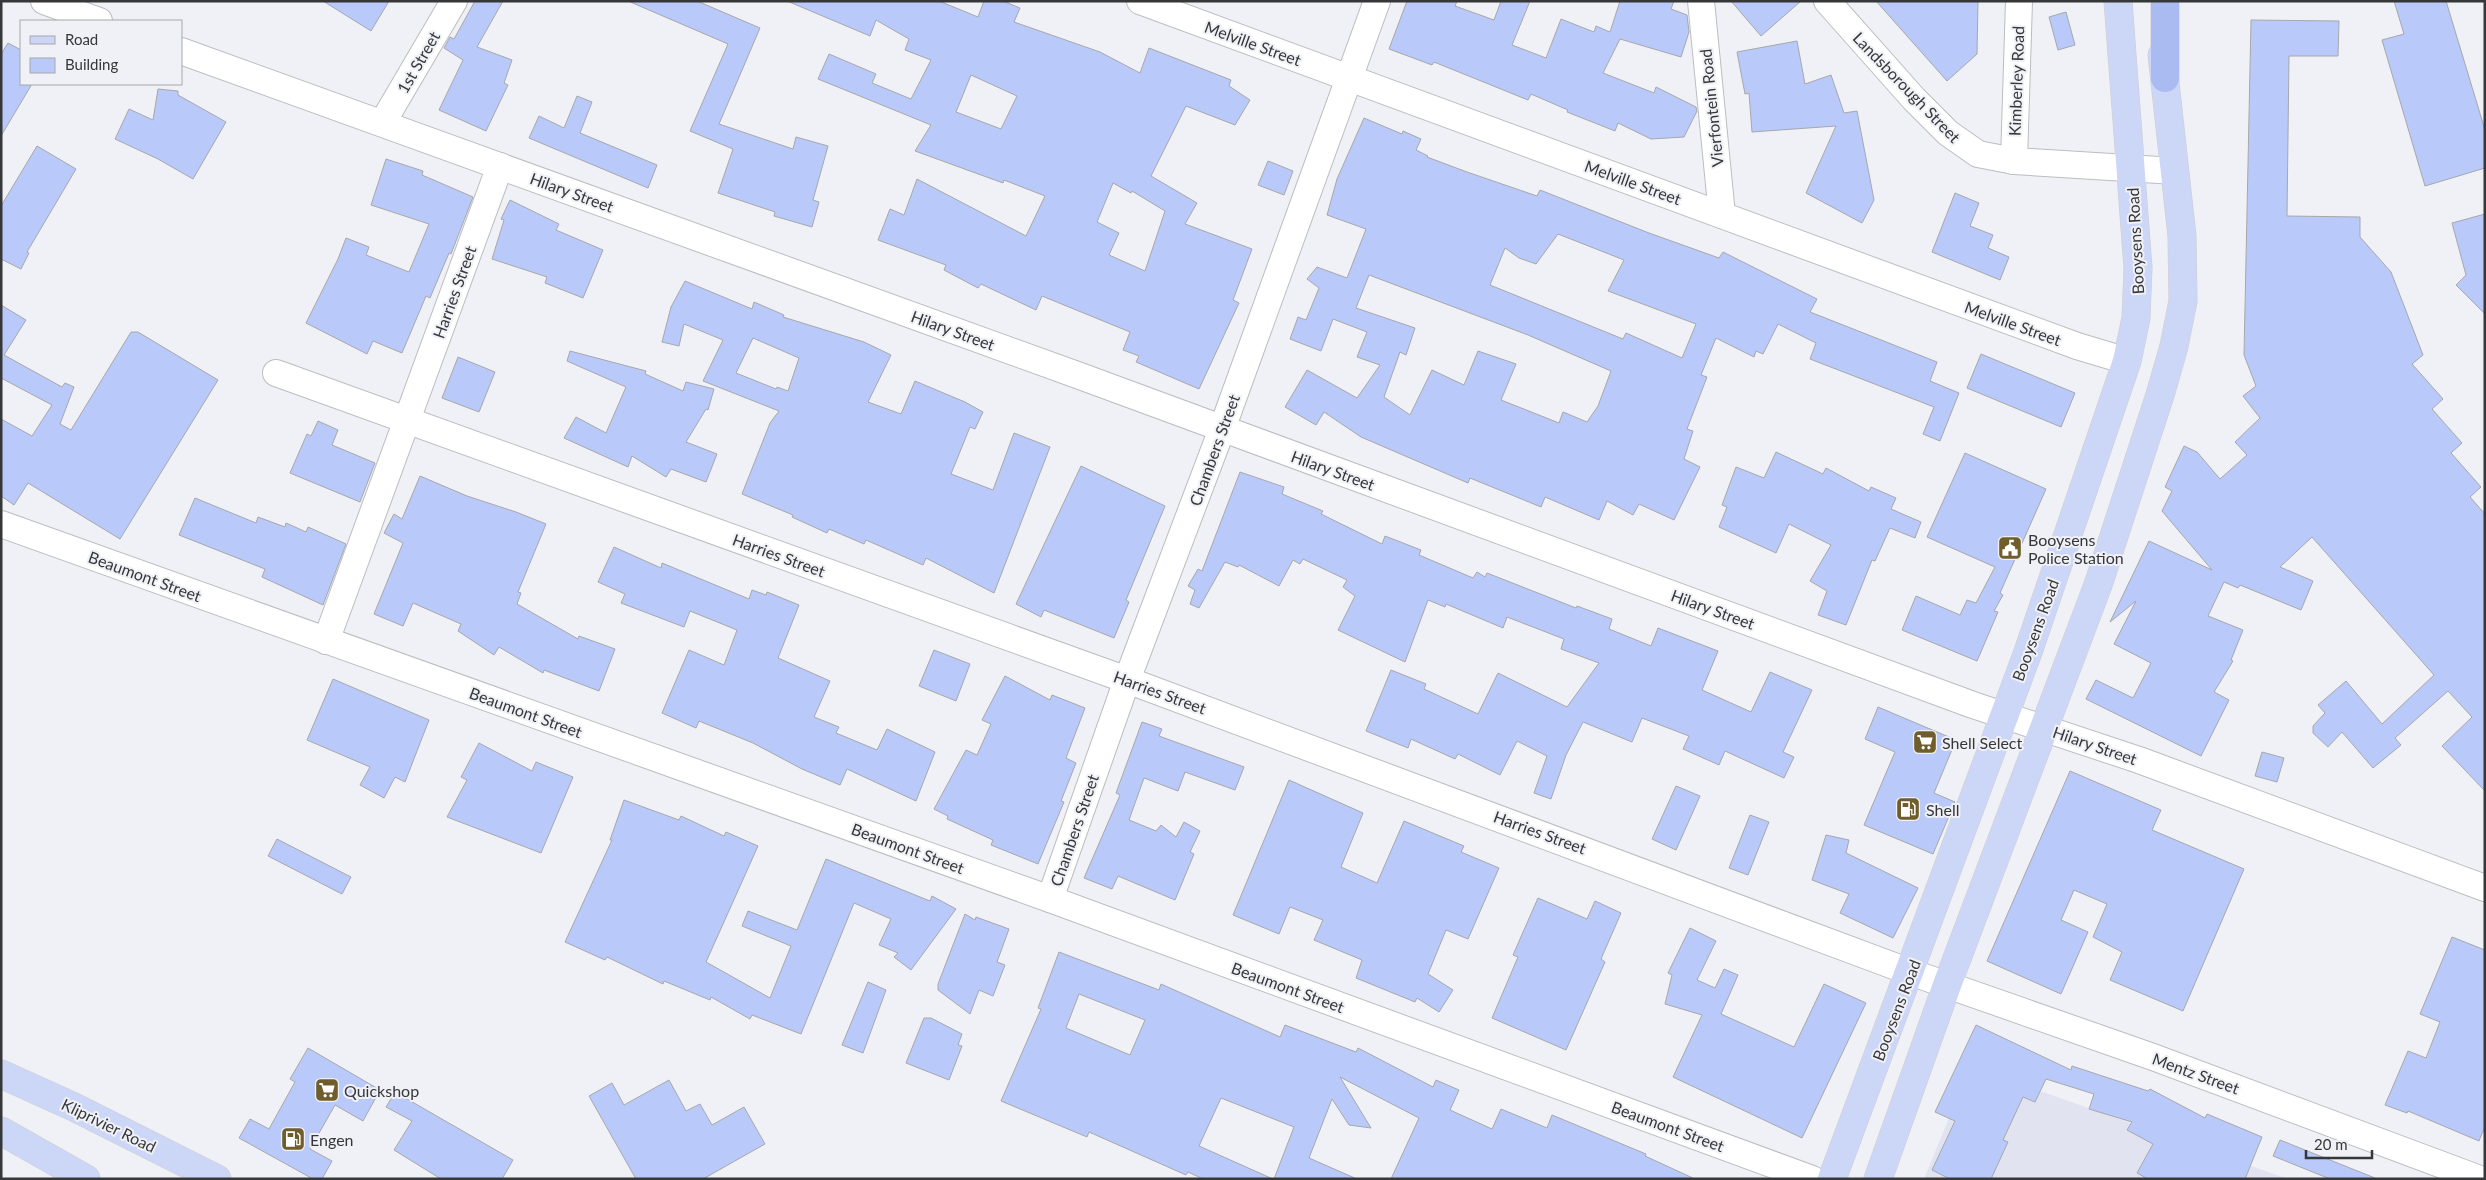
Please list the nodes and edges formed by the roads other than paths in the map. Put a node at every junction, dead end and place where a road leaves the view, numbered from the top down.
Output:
1 (44, 1) edge
2 (454, 1) edge
3 (1140, 1) edge
4 (1377, 1) edge
5 (1701, 1) edge
6 (1826, 1) edge
7 (2019, 1) edge
8 (2118, 1) edge
9 (2156, 1) edge
10 (2165, 1) edge
11 (96, 20) edge
12 (182, 51) edge
13 (1349, 78) junction
14 (2165, 78) junction
15 (382, 122) junction
16 (2014, 161) junction
17 (500, 166) junction
18 (2131, 169) junction
19 (2175, 171) junction
20 (1722, 215) junction
21 (2127, 361) junction
22 (276, 373) dead end
23 (407, 419) junction
24 (1222, 429) junction
25 (1, 524) edge
26 (326, 640) junction
27 (1127, 680) junction
28 (2004, 714) junction
29 (2044, 728) junction
30 (2485, 888) edge
31 (1050, 899) junction
32 (1910, 972) junction
33 (1947, 985) junction
34 (1, 1074) edge
35 (1, 1131) edge
36 (86, 1179) edge
37 (217, 1179) edge
38 (1812, 1179) edge
39 (1832, 1179) edge
40 (1878, 1179) edge
41 (2480, 1179) edge

1 - 11 street
2 - 15 street, 1st Street
3 - 13 street, Melville Street
4 - 13 street, Chambers Street
5 - 20 street, Vierfontein Road
6 - 16 street, Landsborough Street
7 - 16 street, Kimberley Road
8 - 18 main road, Booysens Road
9 - 14 main road
10 - 14 highway
12 - 15 street, Hilary Street
13 - 20 street, Melville Street
13 - 24 street, Chambers Street
14 - 19 main road
15 - 17 street, Hilary Street
16 - 18 street, Landsborough Street
17 - 23 street, Harries Street
17 - 24 street, Hilary Street
18 - 19 street, Landsborough Street
18 - 21 main road, Booysens Road
19 - 29 main road
20 - 21 street, Melville Street
21 - 28 main road, Booysens Road
22 - 23 street, Harries Street
23 - 26 street, Harries Street
23 - 27 street, Harries Street
24 - 27 street, Chambers Street
24 - 28 street, Hilary Street
25 - 26 street, Beaumont Street
26 - 31 street, Beaumont Street
27 - 31 street, Chambers Street
27 - 32 street, Harries Street
28 - 29 street, Hilary Street
28 - 32 main road, Booysens Road
29 - 30 street, Hilary Street
29 - 33 main road
31 - 38 street, Beaumont Street
32 - 33 street, Mentz Street
32 - 39 main road, Booysens Road
33 - 40 main road
33 - 41 street, Mentz Street
34 - 37 main road, Kliprivier Road
35 - 36 main road

